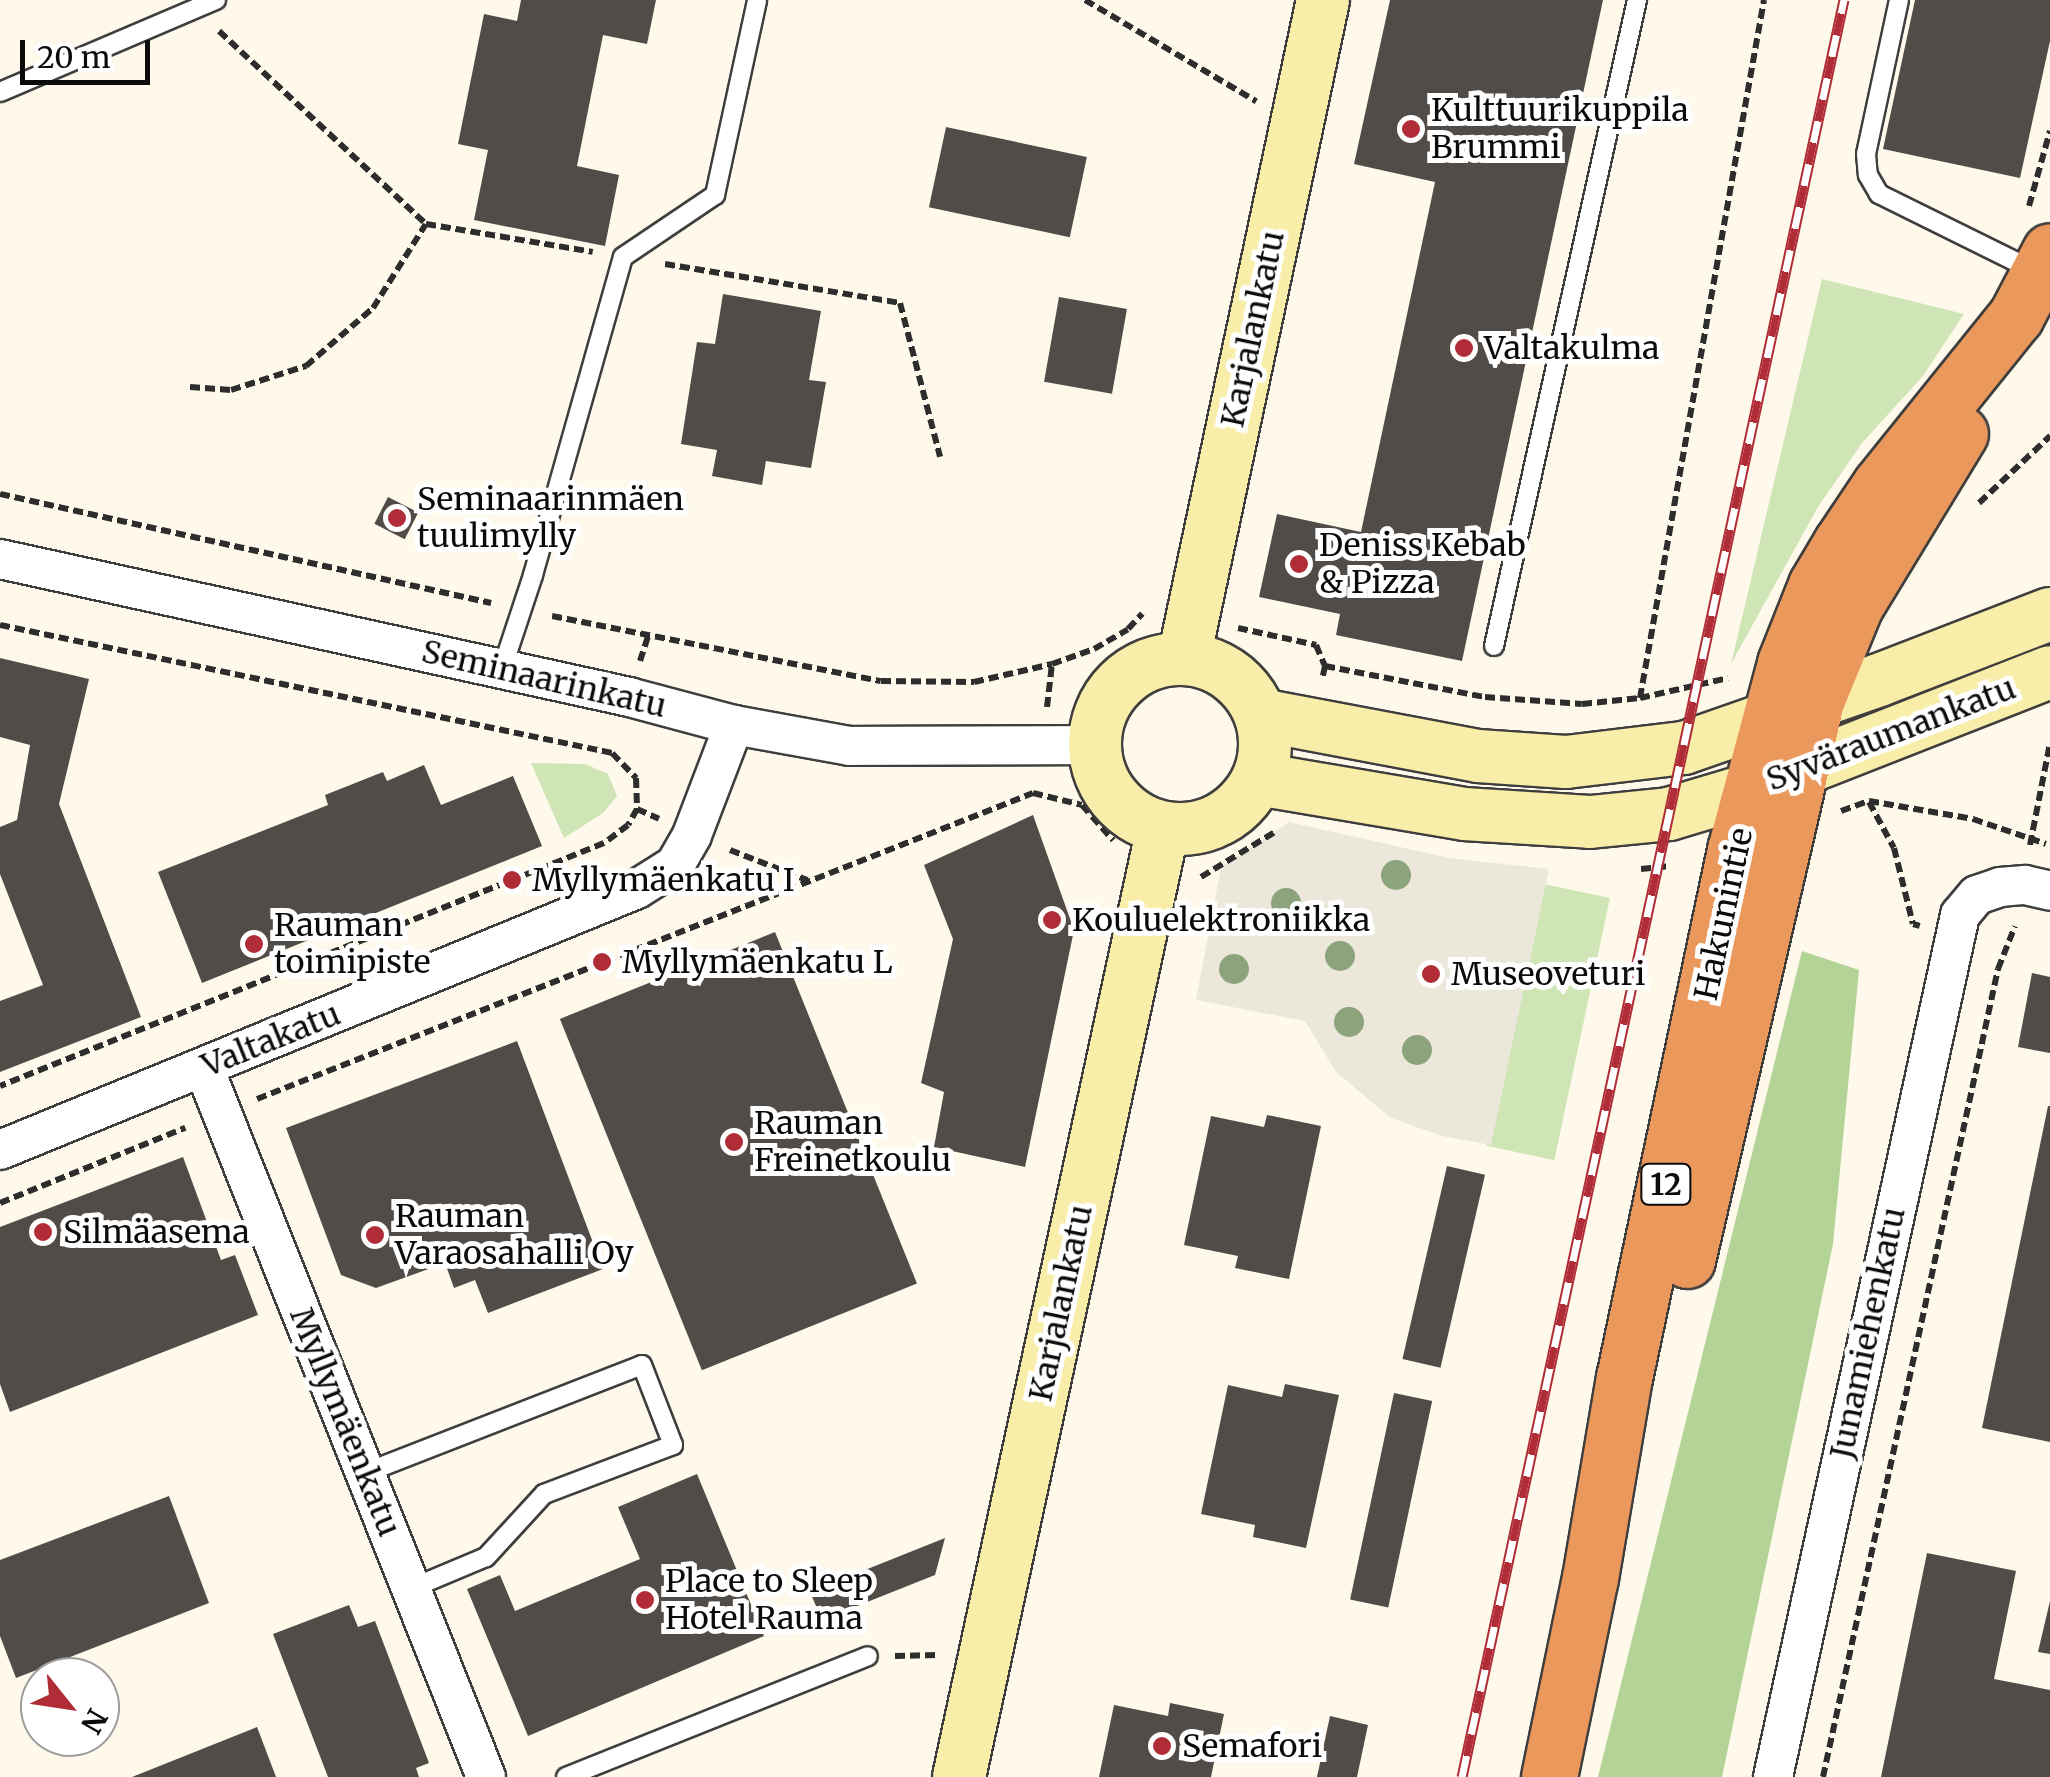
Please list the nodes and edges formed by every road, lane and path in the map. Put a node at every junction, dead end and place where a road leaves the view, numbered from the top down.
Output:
1 (216, 0) edge
2 (757, 0) edge
3 (1085, 0) edge
4 (1323, 0) edge
5 (1636, 0) edge
6 (1764, 0) edge
7 (1899, 0) edge
8 (196, 10) junction
9 (0, 92) edge
10 (1270, 108) dead end
11 (2050, 131) edge
12 (426, 224) junction
13 (623, 257) junction
14 (2029, 275) edge
15 (190, 386) dead end
16 (940, 456) dead end
17 (0, 560) edge
18 (1146, 609) dead end
19 (2050, 614) edge
20 (0, 625) edge
21 (1494, 646) dead end
22 (1184, 658) junction
23 (1325, 666) dead end
24 (502, 668) junction
25 (2050, 672) edge
26 (1790, 694) junction
27 (1640, 698) junction
28 (1261, 715) junction
29 (734, 725) junction
30 (2050, 743) edge
31 (1094, 745) junction
32 (1042, 746) junction
33 (1258, 780) junction
34 (1774, 781) junction
35 (1033, 793) junction
36 (1869, 801) dead end
37 (1289, 822) dead end
38 (1142, 838) junction
39 (2031, 840) junction
40 (2050, 845) edge
41 (1195, 880) dead end
42 (2038, 888) edge
43 (204, 1068) junction
44 (0, 1086) edge
45 (222, 1113) junction
46 (0, 1150) edge
47 (0, 1203) edge
48 (365, 1474) junction
49 (410, 1589) junction
50 (868, 1656) joint
51 (983, 1661) junction
52 (486, 1777) edge
53 (566, 1777) edge
54 (958, 1777) edge
55 (1550, 1777) edge
56 (1772, 1777) edge
57 (1822, 1777) edge

1 - 8 lane
2 - 13 lane
3 - 10 path
4 - 22 main road, Karjalankatu
5 - 21 lane
6 - 27 path
7 - 14 lane
8 - 9 lane
8 - 12 path
11 - 14 path
12 - 13 path
12 - 15 path
13 - 16 path
13 - 24 lane
14 - 26 highway, Hakunintie / 12
17 - 24 street, Seminaarinkatu
18 - 32 path
19 - 26 main road, Syväraumankatu
20 - 44 path
22 - 28 main road
22 - 31 main road
23 - 27 path
24 - 29 street, Seminaarinkatu
25 - 34 main road, Syväraumankatu
26 - 27 path
26 - 28 main road, Syväraumankatu
26 - 34 highway, Hakunintie / 12
28 - 33 main road
29 - 32 street, Seminaarinkatu
29 - 43 street, Valtakatu
30 - 39 path
31 - 32 street, Seminaarinkatu
31 - 38 main road
32 - 35 path
33 - 34 main road, Syväraumankatu
33 - 38 main road
34 - 55 highway, Hakunintie / 12
35 - 38 path
35 - 45 path
36 - 39 path
37 - 41 path
38 - 51 main road, Karjalankatu
39 - 40 path
39 - 42 path
42 - 56 street, Junamiehenkatu
42 - 57 path
43 - 45 street, Myllymäenkatu
43 - 46 street, Valtakatu
45 - 47 path
45 - 48 street, Myllymäenkatu
48 - 49 street, Myllymäenkatu
48 - 49 lane
49 - 52 street, Myllymäenkatu
50 - 51 path
50 - 53 lane
51 - 54 main road, Karjalankatu

